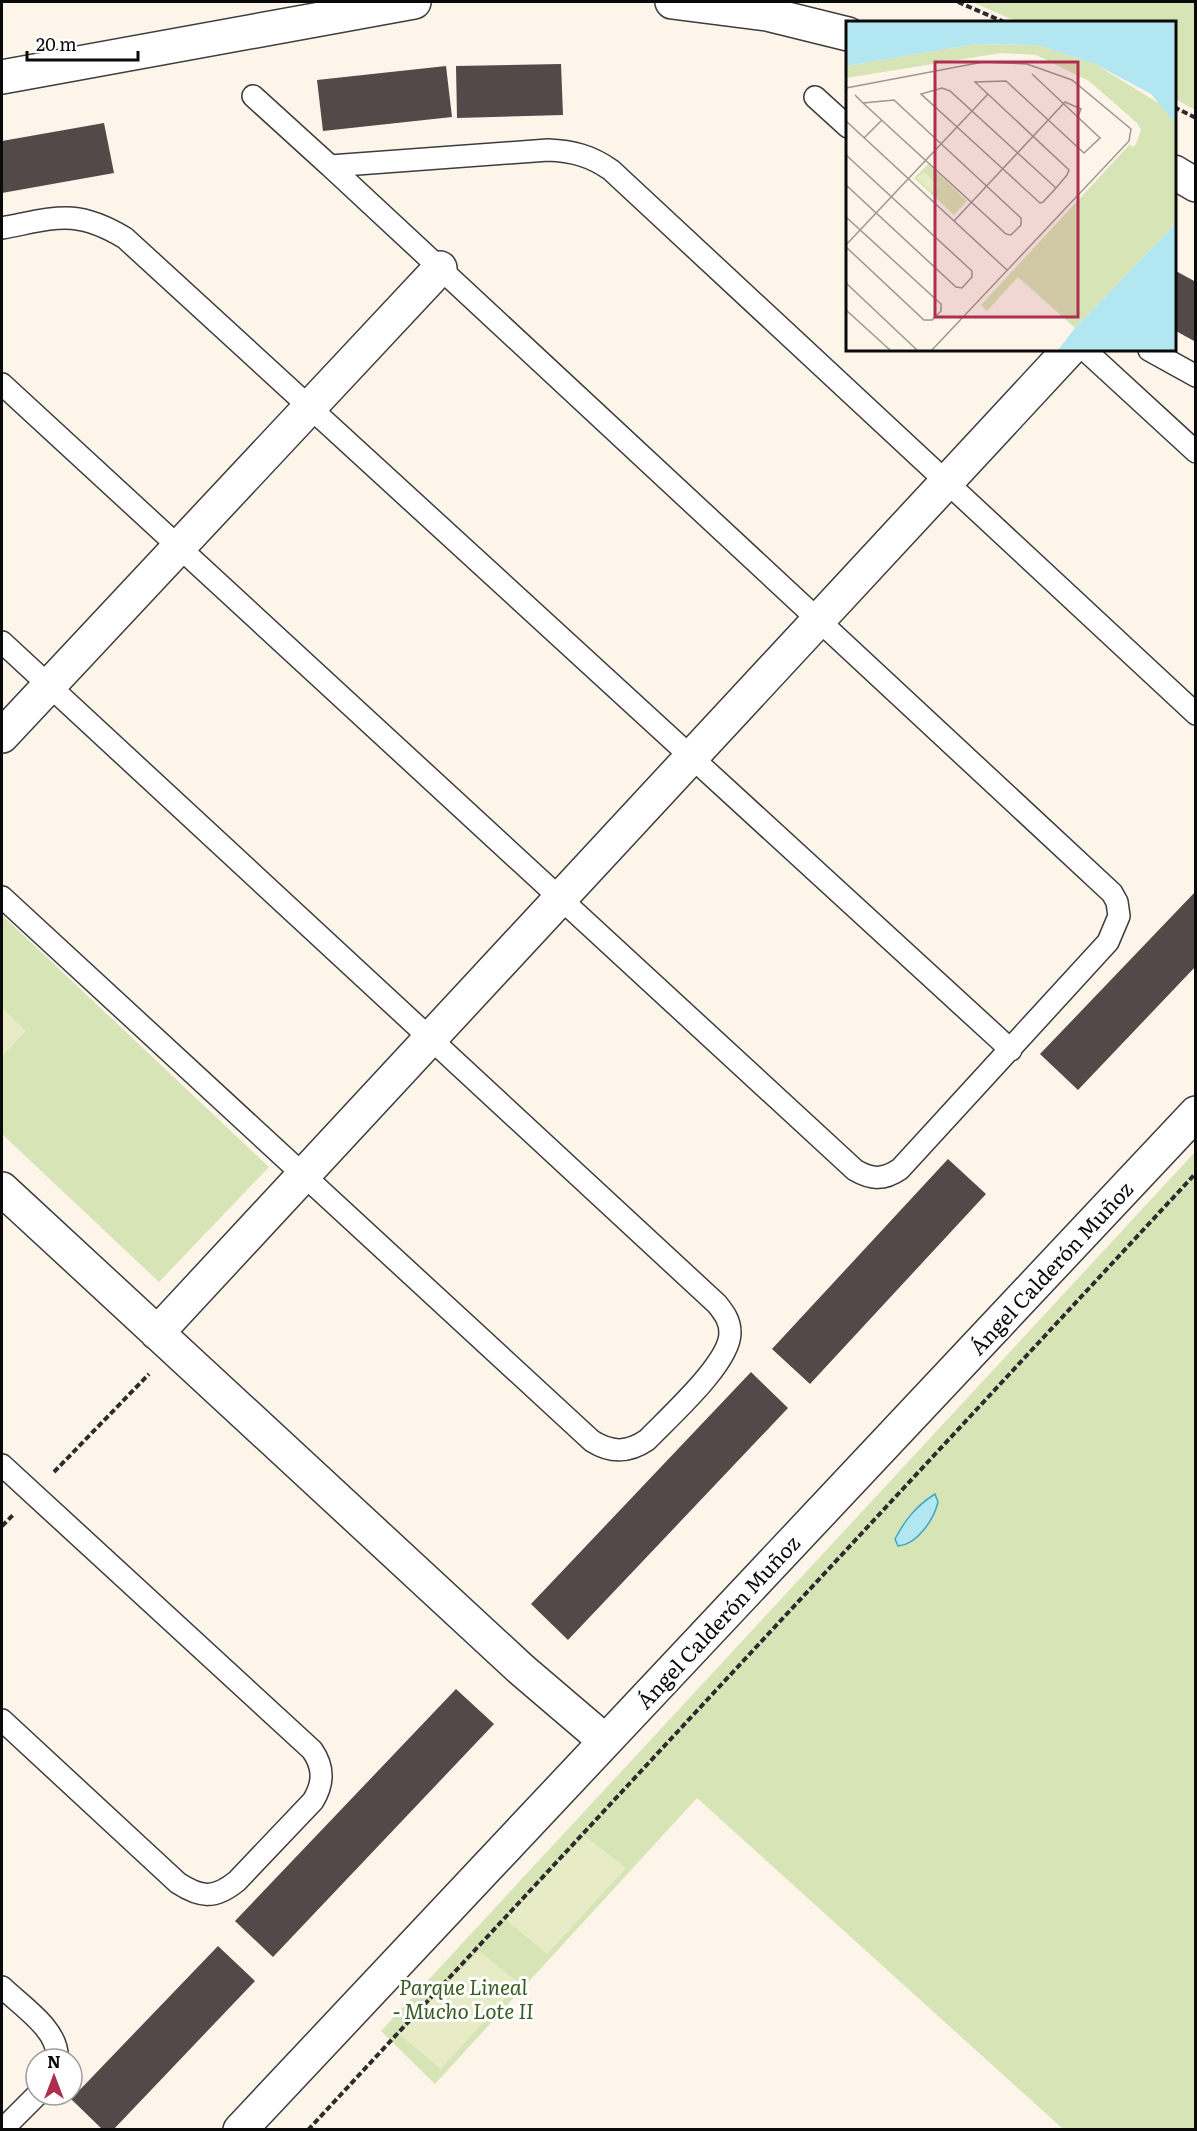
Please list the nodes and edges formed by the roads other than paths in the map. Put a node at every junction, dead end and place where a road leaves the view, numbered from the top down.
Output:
1 (414, 2) edge
2 (672, 2) edge
3 (846, 34) edge
4 (2, 77) edge
5 (253, 96) dead end
6 (815, 97) dead end
7 (846, 125) edge
8 (330, 166) junction
9 (1176, 173) edge
10 (1196, 185) edge
11 (2, 228) edge
12 (440, 268) junction
13 (1068, 351) edge
14 (1086, 351) edge
15 (1151, 351) edge
16 (1196, 376) edge
17 (2, 384) edge
18 (309, 408) junction
19 (1196, 452) edge
20 (946, 482) junction
21 (179, 547) junction
22 (819, 619) junction
23 (2, 642) edge
24 (49, 686) junction
25 (1196, 714) edge
26 (2, 736) edge
27 (690, 758) junction
28 (2, 897) edge
29 (561, 898) junction
30 (430, 1038) junction
31 (1011, 1050) junction
32 (1196, 1113) edge
33 (304, 1174) junction
34 (2, 1189) edge
35 (165, 1341) junction
36 (2, 1465) edge
37 (2, 1720) edge
38 (604, 1740) junction
39 (2, 1987) edge
40 (55, 2047) edge
41 (25, 2107) edge
42 (2, 2130) edge
43 (240, 2130) edge

1 - 4 street
2 - 3 street
5 - 8 lane
6 - 7 lane
8 - 12 lane
8 - 20 lane
9 - 10 street
11 - 18 lane
12 - 18 street
12 - 22 lane
13 - 20 street
14 - 19 lane
15 - 16 lane
17 - 21 lane
18 - 21 street
18 - 27 lane
20 - 22 street
20 - 25 lane
21 - 24 street
21 - 29 lane
22 - 27 street
22 - 31 lane
23 - 24 lane
24 - 26 street
24 - 30 lane
27 - 29 street
27 - 31 lane
28 - 33 lane
29 - 30 street
29 - 31 lane
30 - 33 street
30 - 33 lane
32 - 38 street, Ángel Calderón Muñoz
33 - 35 street
34 - 35 street
35 - 38 street
36 - 37 lane
38 - 43 street, Ángel Calderón Muñoz
39 - 40 lane
41 - 42 lane

